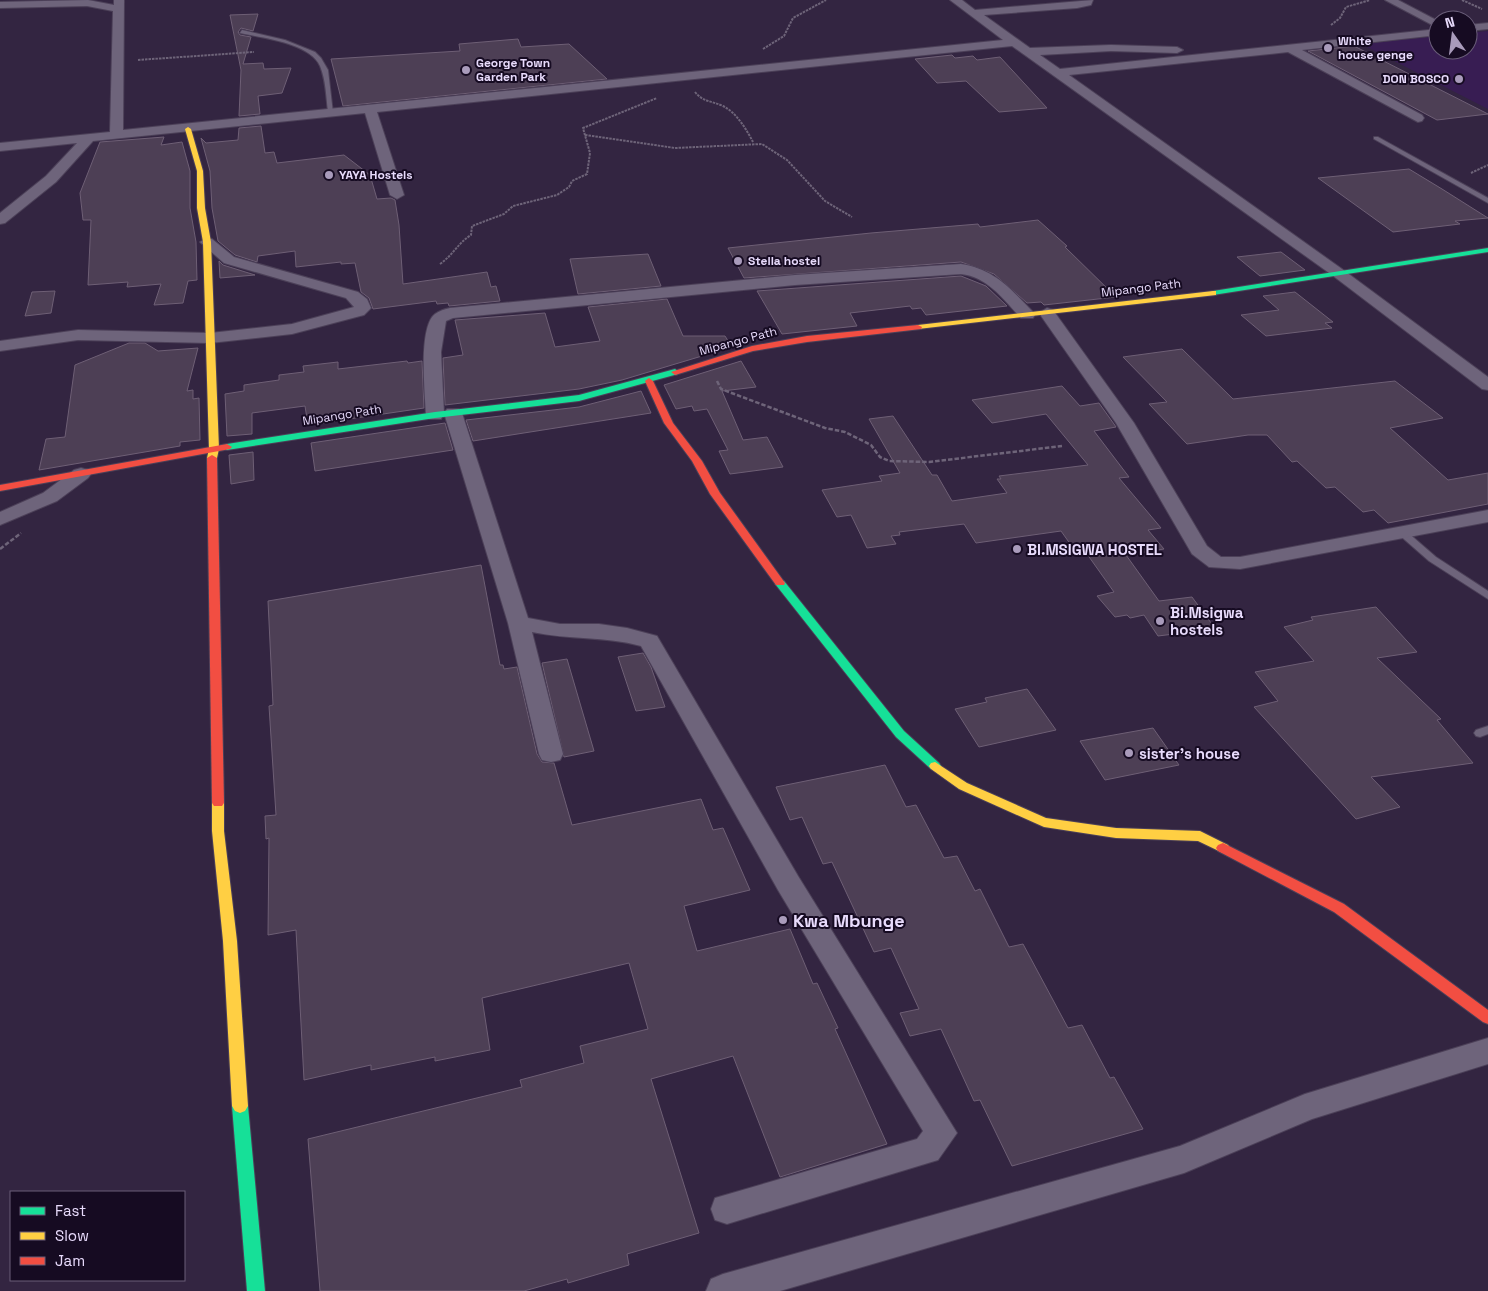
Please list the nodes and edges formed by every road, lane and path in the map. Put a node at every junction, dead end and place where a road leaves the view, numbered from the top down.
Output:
1 (826, 0) edge
2 (954, 0) edge
3 (1088, 0) edge
4 (1370, 0) edge
5 (1390, 0) edge
6 (1462, 0) edge
7 (0, 5) edge
8 (119, 5) edge
9 (1488, 11) edge
10 (973, 13) junction
11 (1428, 20) edge
12 (242, 32) dead end
13 (1428, 33) edge
14 (1013, 42) junction
15 (1315, 45) junction
16 (1290, 48) junction
17 (259, 52) dead end
18 (1028, 52) junction
19 (1222, 55) junction
20 (117, 62) junction
21 (733, 71) junction
22 (1059, 73) junction
23 (660, 78) junction
24 (694, 92) dead end
25 (370, 108) junction
26 (331, 112) junction
27 (1418, 118) dead end
28 (188, 128) junction
29 (116, 133) junction
30 (585, 136) junction
31 (1376, 138) dead end
32 (87, 140) junction
33 (753, 142) junction
34 (16, 145) junction
35 (0, 147) edge
36 (397, 195) dead end
37 (1488, 201) edge
38 (852, 217) dead end
39 (0, 220) edge
40 (207, 242) junction
41 (1488, 250) edge
42 (440, 264) dead end
43 (1337, 272) junction
44 (1037, 314) junction
45 (210, 338) junction
46 (0, 346) edge
47 (708, 362) junction
48 (648, 381) junction
49 (1488, 385) edge
50 (444, 414) junction
51 (1062, 446) dead end
52 (214, 449) junction
53 (81, 474) junction
54 (0, 488) edge
55 (1488, 516) edge
56 (0, 519) edge
57 (1402, 533) junction
58 (1488, 596) edge
59 (519, 623) junction
60 (551, 754) dead end
61 (1488, 1018) edge
62 (1488, 1051) edge
63 (727, 1209) dead end
64 (256, 1291) edge
65 (723, 1291) edge

1 - 21 path
2 - 10 street
3 - 10 street
4 - 15 path
5 - 11 street
6 - 9 path
7 - 8 street
8 - 20 street
10 - 14 street
12 - 26 lane
13 - 15 street
14 - 18 street
14 - 21 street
15 - 16 street
16 - 19 street
16 - 27 street
17 - 20 path
18 - 19 street
18 - 22 street
19 - 22 street
20 - 29 street
21 - 23 street
22 - 43 street
23 - 25 street
23 - 30 path
24 - 33 path
25 - 26 street
25 - 36 street
26 - 28 street
28 - 29 street
28 - 40 street
29 - 32 street
29 - 34 street
30 - 33 path
30 - 42 path
31 - 37 lane
32 - 34 street
32 - 39 street
33 - 38 path
34 - 35 street
40 - 45 street
40 - 45 street
41 - 43 street, Mipango Path
43 - 44 street, Mipango Path
43 - 49 street
44 - 47 street, Mipango Path
44 - 50 street
44 - 57 street
45 - 46 street
45 - 52 street
47 - 48 street, Mipango Path
47 - 51 path
48 - 50 street, Mipango Path
48 - 61 street
50 - 52 street, Mipango Path
50 - 59 street
52 - 53 street, Mipango Path
52 - 64 street
53 - 54 street, Mipango Path
53 - 56 street
55 - 57 street
57 - 58 lane
59 - 60 street
59 - 63 street
62 - 65 street

